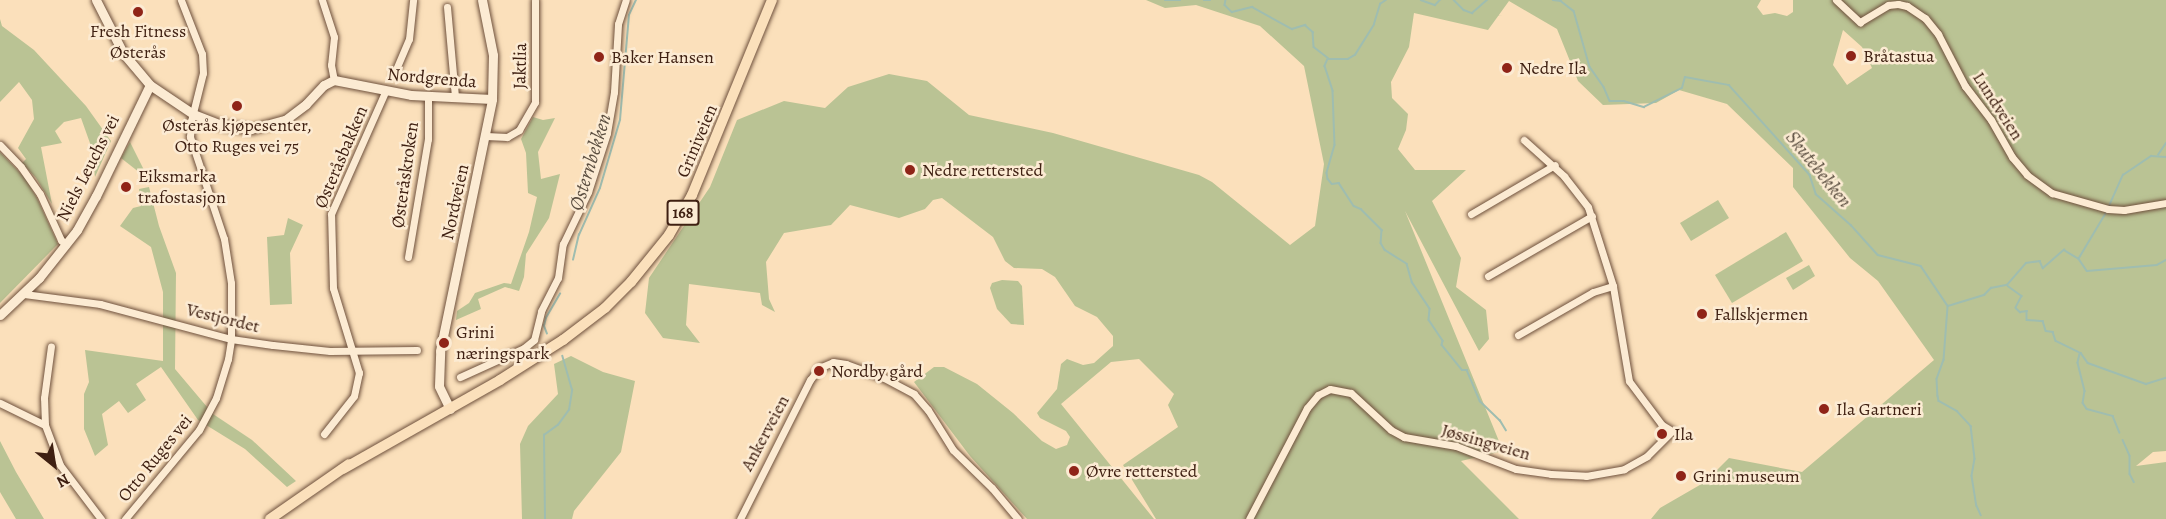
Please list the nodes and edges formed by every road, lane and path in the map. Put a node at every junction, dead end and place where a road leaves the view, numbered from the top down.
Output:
1 (96, 0) edge
2 (181, 0) edge
3 (322, 0) edge
4 (413, 0) edge
5 (482, 0) edge
6 (535, 0) edge
7 (626, 0) edge
8 (772, 0) edge
9 (1836, 0) edge
10 (447, 7) dead end
11 (394, 74) dead end
12 (333, 80) junction
13 (150, 85) junction
14 (385, 92) junction
15 (428, 97) junction
16 (455, 97) junction
17 (492, 99) junction
18 (193, 114) junction
19 (486, 136) junction
20 (1524, 140) dead end
21 (0, 145) edge
22 (1555, 165) junction
23 (2166, 203) edge
24 (1471, 214) dead end
25 (1592, 216) junction
26 (66, 245) junction
27 (408, 257) dead end
28 (1488, 276) dead end
29 (1613, 286) junction
30 (24, 294) junction
31 (0, 315) edge
32 (1518, 335) dead end
33 (231, 339) junction
34 (51, 346) dead end
35 (417, 350) dead end
36 (355, 352) junction
37 (460, 377) dead end
38 (0, 403) edge
39 (448, 406) junction
40 (45, 425) junction
41 (324, 434) dead end
42 (101, 519) edge
43 (124, 519) edge
44 (270, 519) edge
45 (740, 519) edge
46 (1018, 519) edge
47 (1249, 519) edge

1 - 13 street
2 - 18 street, Otto Ruges vei
3 - 12 street
4 - 11 street
5 - 17 street, Nordveien
6 - 19 street, Jaktlia
7 - 37 street
8 - 39 main road, Griniveien / 168
9 - 23 street, Lundveien
10 - 16 street
12 - 14 street, Nordgrenda
12 - 18 street
13 - 18 street
13 - 26 street, Niels Leuchs vei
14 - 15 street, Nordgrenda
14 - 36 street, Østeråsbakken
15 - 16 street, Nordgrenda
15 - 27 street, Østeråskroken
16 - 17 street, Nordgrenda
17 - 19 street, Nordveien
18 - 33 street, Otto Ruges vei
19 - 39 street, Nordveien
20 - 22 street, Jøssingveien
21 - 26 street
22 - 24 street
22 - 25 street, Jøssingveien
25 - 28 street
25 - 29 street, Jøssingveien
26 - 30 street, Niels Leuchs vei
29 - 32 street
29 - 47 street, Jøssingveien
30 - 31 street, Niels Leuchs vei
30 - 33 street, Vestjordet
33 - 36 street, Vestjordet
33 - 43 street, Otto Ruges vei
34 - 40 street
35 - 36 street, Vestjordet
36 - 41 street, Østeråsbakken
38 - 40 street
39 - 44 main road, Griniveien / 168
40 - 42 street
45 - 46 street, Ankerveien

